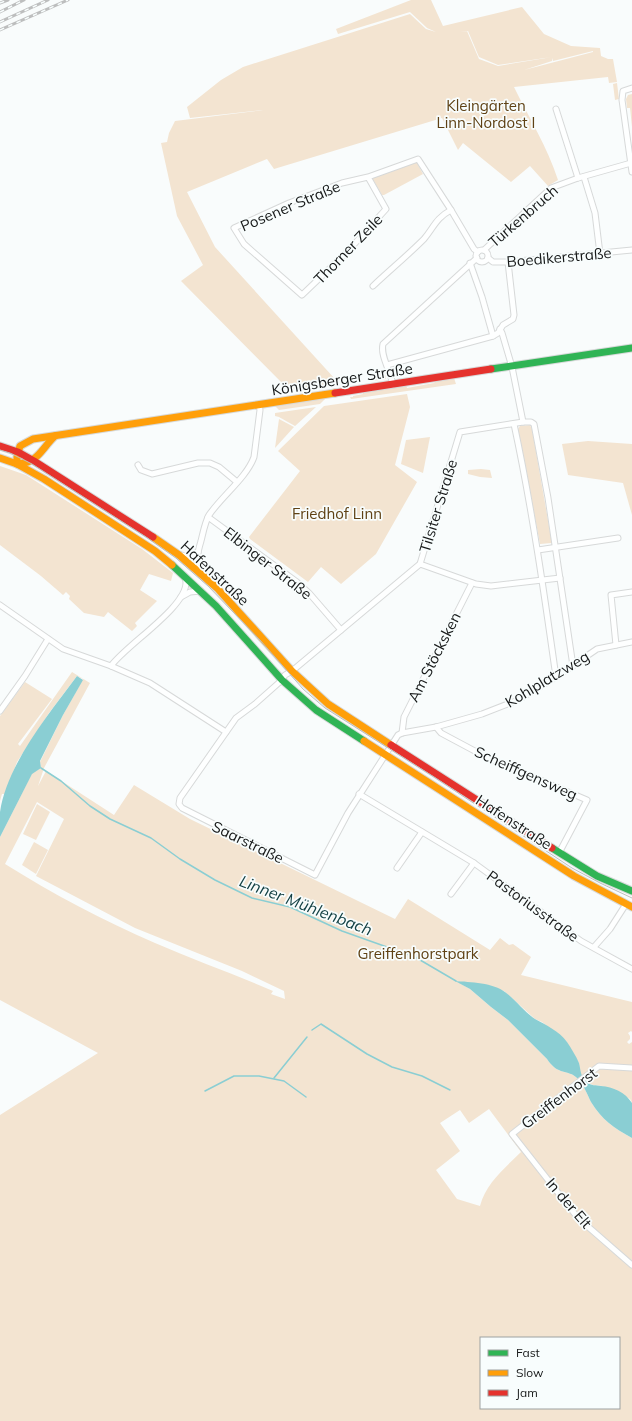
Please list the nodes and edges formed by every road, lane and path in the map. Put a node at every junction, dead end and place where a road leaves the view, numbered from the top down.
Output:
1 (632, 88) edge
2 (556, 109) dead end
3 (631, 163) junction
4 (632, 172) edge
5 (368, 176) junction
6 (584, 177) junction
7 (578, 178) junction
8 (451, 210) junction
9 (484, 250) junction
10 (632, 250) edge
11 (478, 252) junction
12 (600, 254) junction
13 (477, 258) junction
14 (488, 258) junction
15 (508, 262) junction
16 (470, 263) junction
17 (373, 286) dead end
18 (302, 295) joint
19 (500, 329) junction
20 (493, 336) junction
21 (632, 348) edge
22 (388, 365) junction
23 (512, 367) junction
24 (393, 385) junction
25 (259, 405) junction
26 (523, 422) junction
27 (514, 424) junction
28 (56, 436) junction
29 (0, 446) edge
30 (18, 452) junction
31 (0, 458) edge
32 (34, 461) junction
33 (17, 464) junction
34 (138, 465) dead end
35 (237, 482) junction
36 (208, 517) junction
37 (618, 538) dead end
38 (555, 547) junction
39 (538, 550) junction
40 (198, 552) junction
41 (179, 555) junction
42 (420, 564) junction
43 (201, 574) junction
44 (184, 575) junction
45 (560, 578) junction
46 (543, 580) junction
47 (472, 583) junction
48 (201, 591) junction
49 (632, 592) edge
50 (181, 597) junction
51 (0, 605) edge
52 (341, 630) junction
53 (48, 639) junction
54 (632, 642) edge
55 (616, 645) junction
56 (111, 666) junction
57 (573, 666) junction
58 (292, 671) junction
59 (556, 677) junction
60 (282, 680) junction
61 (0, 711) edge
62 (436, 727) junction
63 (226, 732) junction
64 (402, 733) junction
65 (391, 745) junction
66 (385, 755) junction
67 (359, 794) junction
68 (182, 808) joint
69 (422, 832) junction
70 (559, 853) junction
71 (474, 863) junction
72 (397, 868) dead end
73 (632, 891) edge
74 (451, 894) dead end
75 (629, 905) edge
76 (594, 947) junction
77 (632, 969) edge
78 (632, 1068) edge
79 (512, 1134) joint
80 (632, 1265) edge

1 - 3 street
2 - 7 street
3 - 4 street
3 - 6 street, Türkenbruch
5 - 8 street
5 - 18 street, Thorner Zeile
5 - 18 street, Posener Straße
6 - 7 street, Türkenbruch
6 - 12 street
7 - 9 street, Türkenbruch
8 - 11 street
8 - 17 street
9 - 11 street, Türkenbruch
9 - 14 street, Türkenbruch
10 - 12 street, Boedikerstraße
11 - 13 street, Türkenbruch
12 - 15 street, Boedikerstraße
13 - 14 street, Türkenbruch
13 - 16 street, Türkenbruch
14 - 15 street, Boedikerstraße
15 - 19 street
16 - 20 street
16 - 22 street, Türkenbruch
19 - 20 street
19 - 23 street
20 - 22 street
21 - 23 main road, Königsberger Straße
22 - 24 street, Türkenbruch
23 - 24 main road, Königsberger Straße
23 - 26 street
24 - 25 main road, Königsberger Straße
25 - 28 main road, Königsberger Straße
25 - 35 street
26 - 27 street
26 - 38 street
27 - 39 street
27 - 42 street, Tilsiter Straße
28 - 30 main road, Königsberger Straße
28 - 32 main road
29 - 30 main road, Hafenstraße
30 - 32 main road, Hafenstraße
30 - 33 main road
31 - 33 main road, Hafenstraße
32 - 33 main road
32 - 41 main road, Hafenstraße
33 - 44 main road, Hafenstraße
34 - 35 street
35 - 36 street
36 - 40 street
36 - 52 street, Elbinger Straße
37 - 38 street
38 - 39 street
38 - 45 street
39 - 46 street
40 - 41 street
40 - 43 street
41 - 43 main road, Hafenstraße
42 - 47 street
42 - 52 street, Tilsiter Straße
43 - 58 main road, Hafenstraße
44 - 48 main road, Hafenstraße
44 - 50 street
45 - 46 street
45 - 57 street
46 - 47 street
46 - 59 street
47 - 64 street, Am Stöcksken
48 - 50 street
48 - 60 main road, Hafenstraße
49 - 55 street
50 - 56 street
51 - 53 street
52 - 58 street, Tilsiter Straße
53 - 56 street
53 - 61 street
54 - 55 street, Kohlplatzweg
55 - 57 street, Kohlplatzweg
56 - 63 street
57 - 59 street, Kohlplatzweg
58 - 60 street, Tilsiter Straße
58 - 65 main road, Hafenstraße
59 - 62 street, Kohlplatzweg
60 - 63 street, Tilsiter Straße
60 - 66 main road, Hafenstraße
62 - 64 street, Kohlplatzweg
62 - 70 street, Scheiffgensweg
63 - 68 street, Tilsiter Straße
64 - 65 street
65 - 66 street
65 - 70 main road, Hafenstraße
66 - 67 street
66 - 75 main road, Hafenstraße
67 - 68 street, Saarstraße
67 - 69 street, Pastoriusstraße
69 - 71 street, Pastoriusstraße
69 - 72 street
70 - 73 main road, Hafenstraße
71 - 74 street, Pastoriusstraße
71 - 76 street, Pastoriusstraße
75 - 76 street, Pastoriusstraße
76 - 77 street, Pastoriusstraße
78 - 79 street, Greiffenhorst
79 - 80 street, In der Elt

